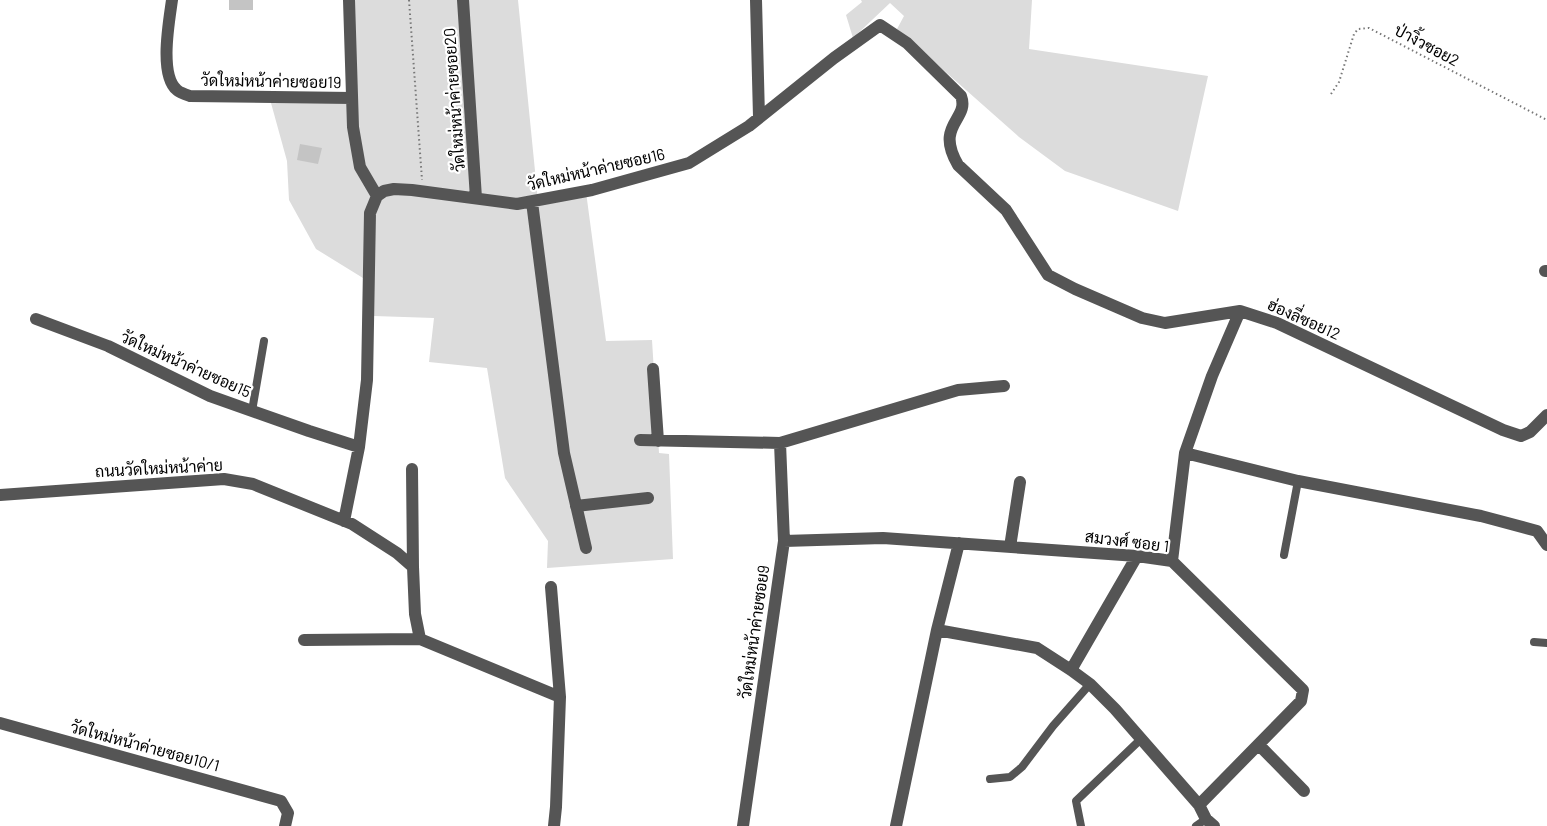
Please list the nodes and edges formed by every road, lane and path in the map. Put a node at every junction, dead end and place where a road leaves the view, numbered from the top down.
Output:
1 (172, 0) edge
2 (349, 0) edge
3 (409, 0) edge
4 (463, 0) edge
5 (756, 0) edge
6 (1331, 94) dead end
7 (352, 98) junction
8 (759, 117) junction
9 (1547, 120) edge
10 (948, 140) joint
11 (423, 191) junction
12 (376, 196) junction
13 (476, 198) junction
14 (532, 202) junction
15 (1240, 311) junction
16 (36, 319) dead end
17 (264, 341) dead end
18 (653, 369) dead end
19 (1004, 386) dead end
20 (252, 411) junction
21 (1547, 415) edge
22 (640, 440) dead end
23 (658, 441) junction
24 (780, 442) junction
25 (359, 447) junction
26 (1185, 453) junction
27 (412, 470) dead end
28 (1298, 481) junction
29 (1020, 482) dead end
30 (0, 495) edge
31 (648, 498) dead end
32 (576, 506) junction
33 (345, 521) junction
34 (784, 540) junction
35 (959, 543) junction
36 (1547, 545) edge
37 (1011, 547) junction
38 (586, 548) dead end
39 (1284, 555) dead end
40 (1137, 556) junction
41 (1172, 561) junction
42 (413, 567) junction
43 (551, 586) dead end
44 (936, 630) junction
45 (420, 639) junction
46 (304, 640) dead end
47 (1534, 642) dead end
48 (1547, 643) edge
49 (1071, 670) junction
50 (1090, 684) junction
51 (560, 697) junction
52 (0, 723) edge
53 (1141, 739) junction
54 (1259, 745) junction
55 (990, 779) dead end
56 (1304, 791) dead end
57 (1199, 805) junction
58 (1205, 824) edge
59 (285, 826) edge
60 (554, 826) edge
61 (743, 826) edge
62 (896, 826) edge
63 (1081, 826) edge

1 - 7 street, วัดใหม่หน้าค่ายซอย19
2 - 7 street, วัดใหม่หน้าค่ายซอย19
3 - 11 path
4 - 13 street, วัดใหม่หน้าค่ายซอย20
5 - 8 street
6 - 9 path, ป่างิ้วซอย2
7 - 12 street, วัดใหม่หน้าค่ายซอย19
8 - 10 street, วัดใหม่หน้าค่ายซอย16
8 - 14 street, วัดใหม่หน้าค่ายซอย16
10 - 15 street, ฮ่องลี่ซอย12
11 - 12 street, วัดใหม่หน้าค่ายซอย16
11 - 13 street, วัดใหม่หน้าค่ายซอย16
12 - 25 street
13 - 14 street, วัดใหม่หน้าค่ายซอย16
14 - 32 street
15 - 21 street, ฮ่องลี่ซอย12
15 - 26 street
16 - 20 street, วัดใหม่หน้าค่ายซอย15
17 - 20 lane
18 - 23 street
19 - 24 street
20 - 25 street, วัดใหม่หน้าค่ายซอย15
22 - 23 street
23 - 24 street
24 - 34 street, วัดใหม่หน้าค่ายซอย9
25 - 33 street
26 - 28 street
26 - 41 street
27 - 42 street
28 - 36 street
28 - 39 lane
29 - 37 street
30 - 33 street, ถนนวัดใหม่หน้าค่าย
31 - 32 street
32 - 38 street
33 - 42 street, ถนนวัดใหม่หน้าค่าย
34 - 35 street, สมวงศ์ ซอย 1
34 - 61 street, วัดใหม่หน้าค่ายซอย9
35 - 37 street, สมวงศ์ ซอย 1
35 - 44 street
37 - 40 street, สมวงศ์ ซอย 1
40 - 41 street, สมวงศ์ ซอย 1
40 - 49 street
41 - 54 street, สมวงศ์ ซอย 1
42 - 45 street
43 - 51 street
44 - 49 street
44 - 62 street
45 - 46 street
45 - 51 street
47 - 48 lane
49 - 50 street
50 - 53 street
50 - 55 lane
51 - 60 street
52 - 59 street, วัดใหม่หน้าค่ายซอย10/1
53 - 57 street
53 - 63 lane
54 - 56 street
54 - 57 street, สมวงศ์ ซอย 1
57 - 58 street

